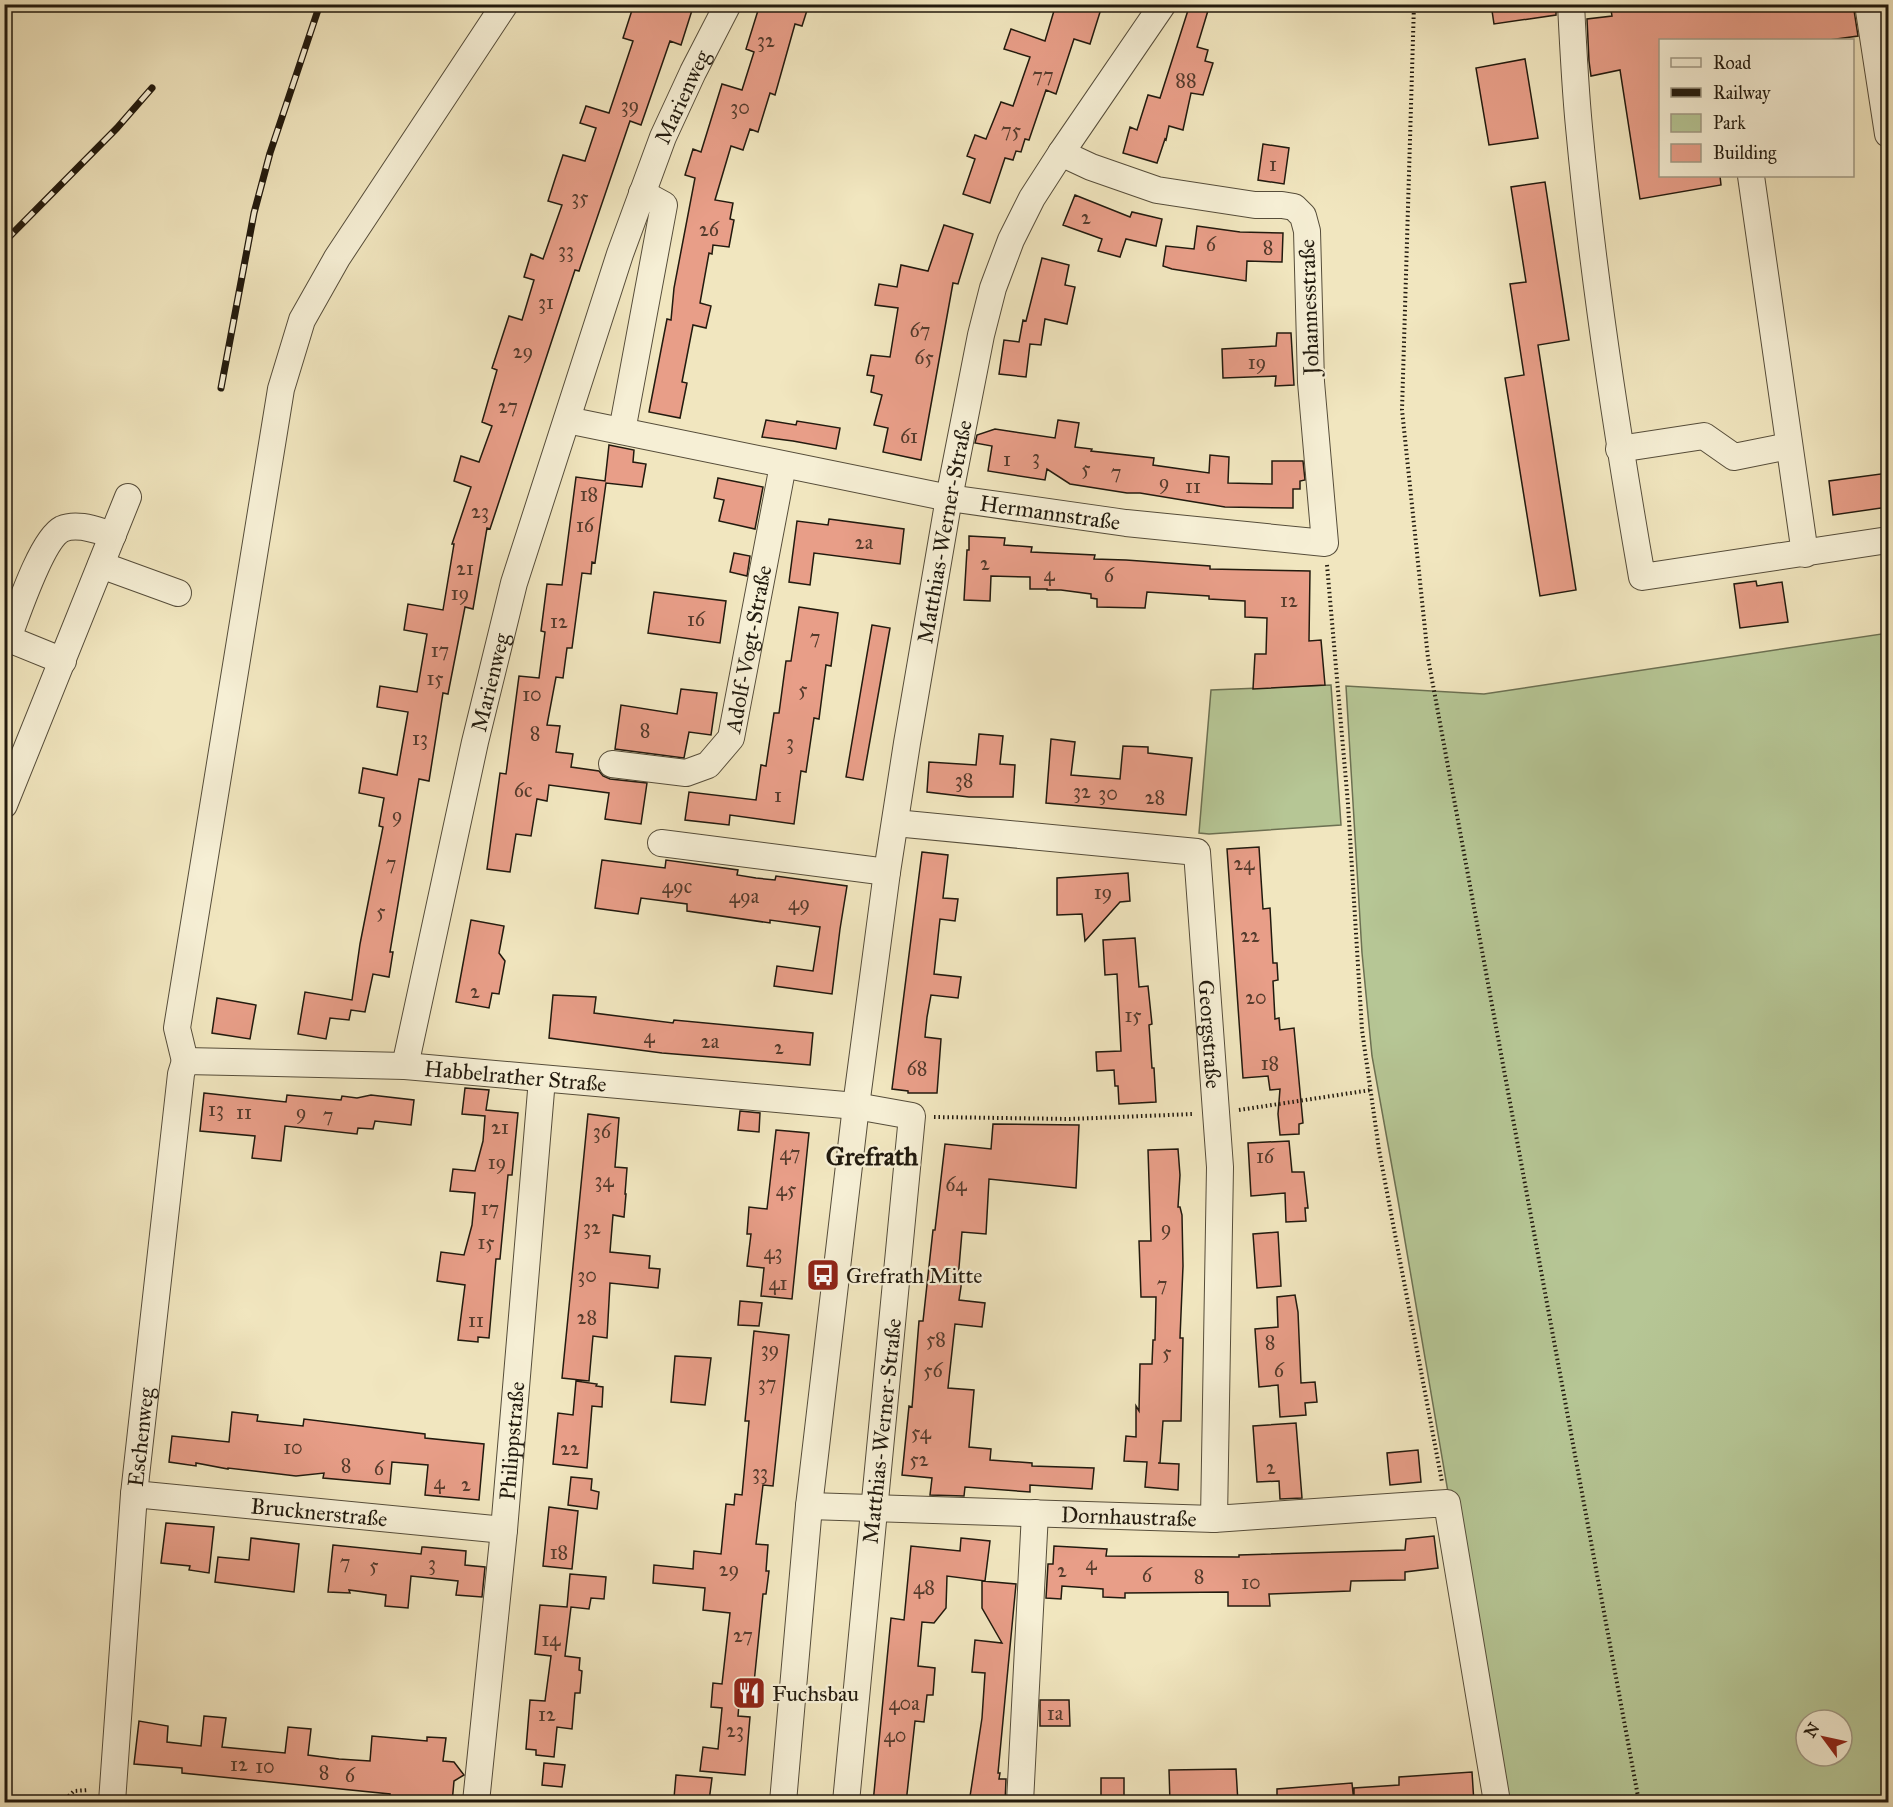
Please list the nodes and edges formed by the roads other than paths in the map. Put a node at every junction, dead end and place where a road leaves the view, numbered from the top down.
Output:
1 (505, 4) edge
2 (728, 4) edge
3 (1163, 4) edge
4 (1571, 4) edge
5 (1868, 4) edge
6 (1888, 134) edge
7 (1061, 153) junction
8 (1751, 177) edge
9 (642, 193) junction
10 (604, 308) junction
11 (643, 317) junction
12 (567, 420) junction
13 (622, 431) junction
14 (1789, 446) junction
15 (1619, 449) junction
16 (783, 465) junction
17 (128, 497) dead end
18 (949, 498) junction
19 (113, 535) junction
20 (1888, 540) edge
21 (1325, 543) joint
22 (1804, 554) junction
23 (101, 565) junction
24 (178, 593) dead end
25 (6, 637) edge
26 (63, 661) junction
27 (612, 764) dead end
28 (4, 805) edge
29 (895, 824) junction
30 (661, 843) dead end
31 (887, 872) junction
32 (405, 1066) junction
33 (183, 1067) junction
34 (542, 1079) junction
35 (856, 1106) junction
36 (134, 1494) junction
37 (809, 1506) junction
38 (874, 1508) junction
39 (1035, 1514) junction
40 (1214, 1519) junction
41 (504, 1530) junction
42 (118, 1800) edge
43 (476, 1803) edge
44 (783, 1803) edge
45 (846, 1803) edge
46 (1020, 1803) edge
47 (1497, 1803) edge

1 - 33 street, Eschenweg
2 - 9 street, Marienweg
3 - 7 street, Matthias-Werner-Straße
4 - 15 street
5 - 6 street
7 - 18 street, Matthias-Werner-Straße
7 - 21 street, Johannesstraße
8 - 14 street
9 - 10 street, Marienweg
9 - 11 street
10 - 11 street
10 - 12 street, Marienweg
11 - 13 street
12 - 13 street, Hermannstraße
12 - 32 street, Marienweg
13 - 16 street, Hermannstraße
14 - 15 street
14 - 22 street
15 - 22 street
16 - 18 street, Hermannstraße
16 - 27 street, Adolf-Vogt-Straße
17 - 19 street
18 - 21 street, Hermannstraße
18 - 29 street, Matthias-Werner-Straße
19 - 23 street
19 - 25 street
20 - 22 street
23 - 24 street
23 - 26 street
25 - 26 street
26 - 28 street
29 - 31 street, Matthias-Werner-Straße
29 - 40 street, Georgstraße
30 - 31 street
31 - 35 street, Matthias-Werner-Straße
32 - 33 street, Habbelrather Straße
32 - 34 street, Habbelrather Straße
33 - 36 street, Eschenweg
34 - 35 street, Habbelrather Straße
34 - 41 street, Philippstraße
35 - 37 street, Matthias-Werner-Straße
35 - 38 street, Matthias-Werner-Straße
36 - 41 street, Brucknerstraße
36 - 42 street, Eschenweg
37 - 38 street, Dornhaustraße
37 - 44 street, Matthias-Werner-Straße
38 - 39 street, Dornhaustraße
38 - 45 street, Matthias-Werner-Straße
39 - 40 street, Dornhaustraße
39 - 46 street
40 - 47 street, Dornhaustraße
41 - 43 street, Philippstraße

